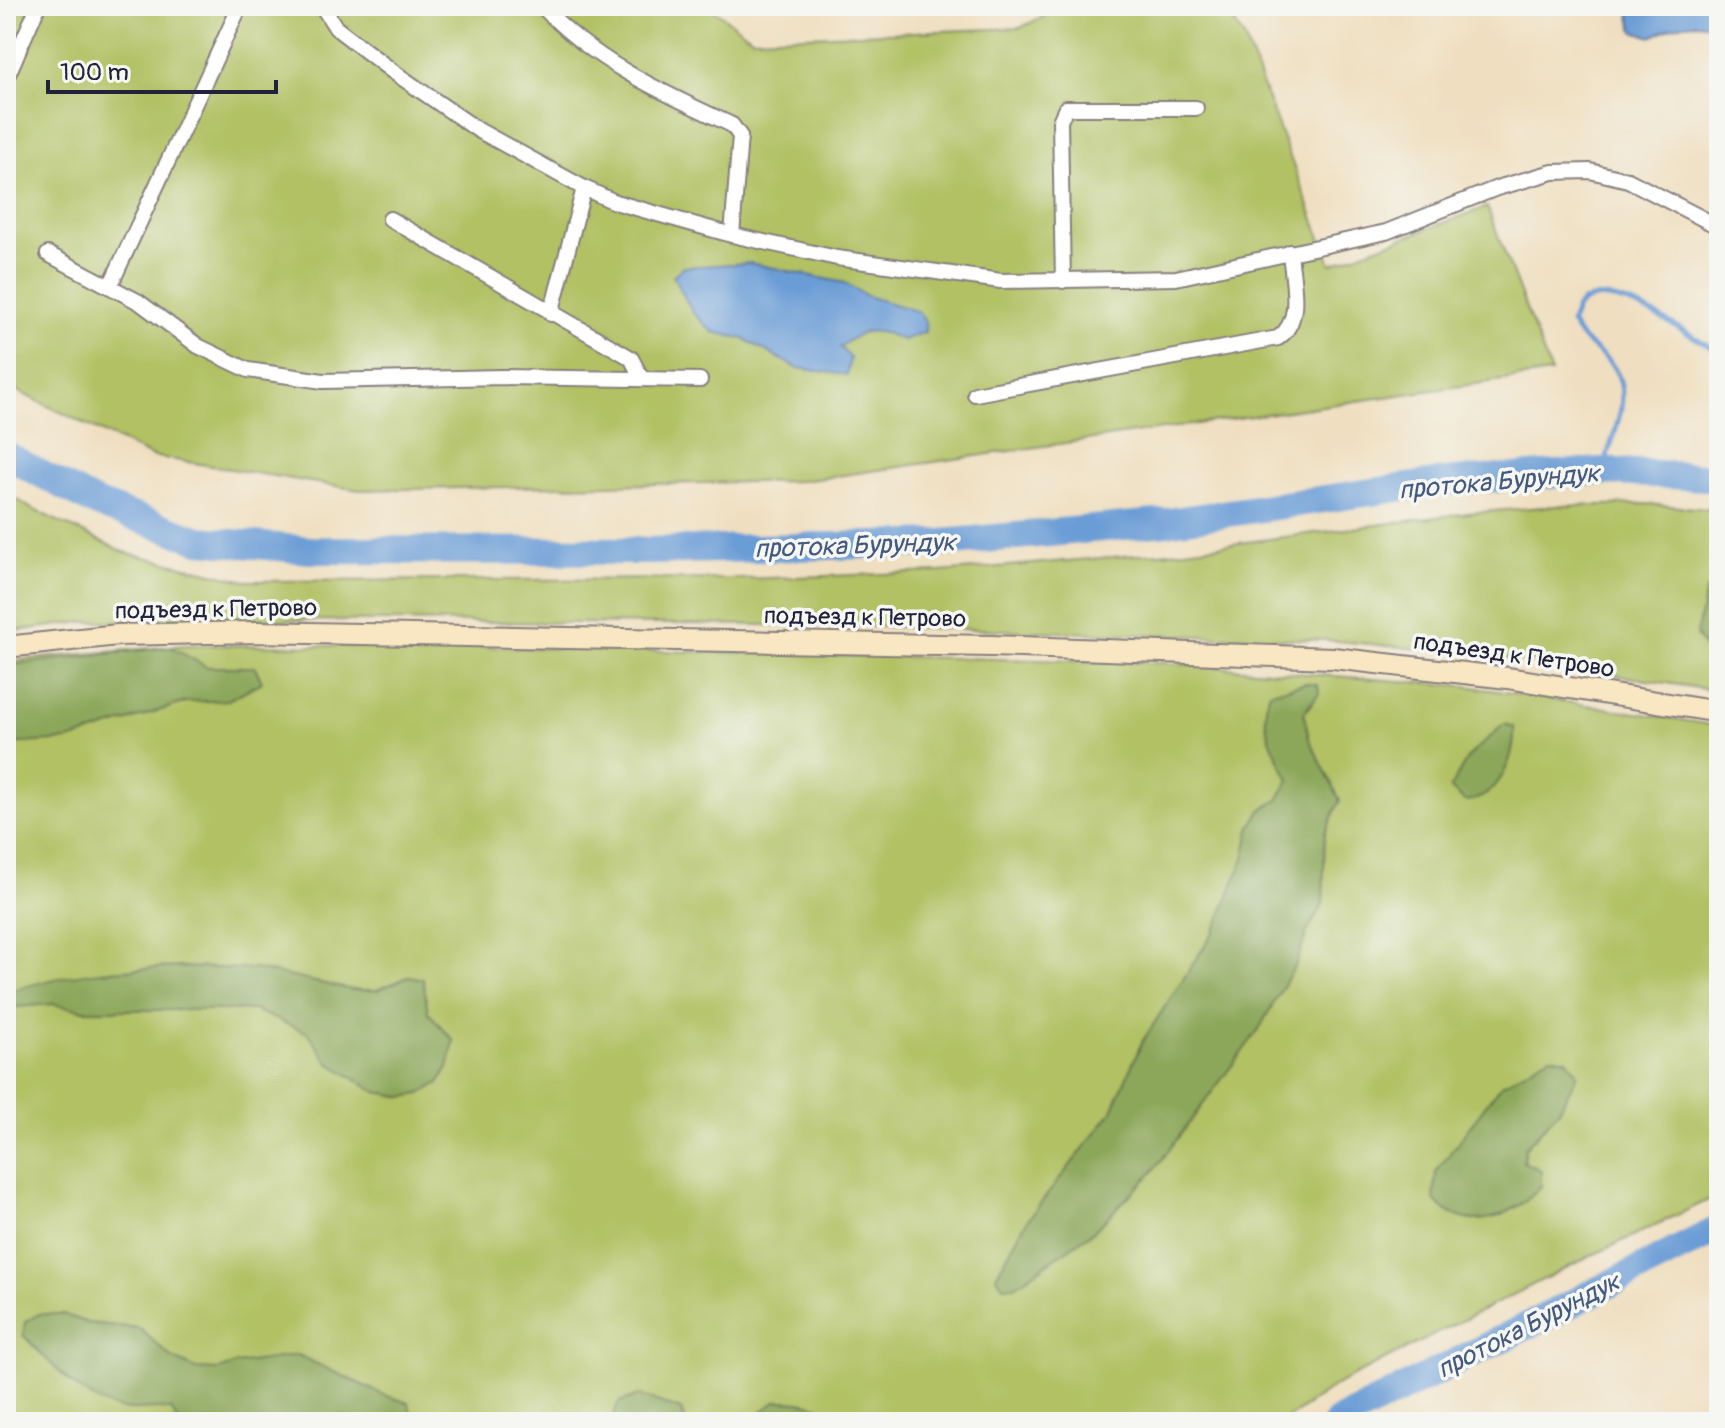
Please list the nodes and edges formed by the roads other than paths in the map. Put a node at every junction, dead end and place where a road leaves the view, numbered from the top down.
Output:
1 (38, 6) edge
2 (240, 6) edge
3 (322, 6) edge
4 (542, 6) edge
5 (6, 79) edge
6 (1196, 108) dead end
7 (584, 188) junction
8 (390, 219) dead end
9 (1719, 227) edge
10 (732, 235) junction
11 (1290, 252) junction
12 (48, 254) dead end
13 (1063, 281) junction
14 (110, 286) junction
15 (551, 314) junction
16 (642, 379) junction
17 (700, 380) dead end
18 (975, 394) dead end
19 (6, 647) edge
20 (1719, 712) edge

1 - 5 street
2 - 14 street
3 - 7 street
4 - 10 street
6 - 13 street
7 - 10 street
7 - 15 street
8 - 15 street
9 - 11 street
10 - 13 street
11 - 13 street
11 - 18 street
12 - 14 street
14 - 16 street
15 - 16 street
16 - 17 street
19 - 20 street, подъезд к Петрово

